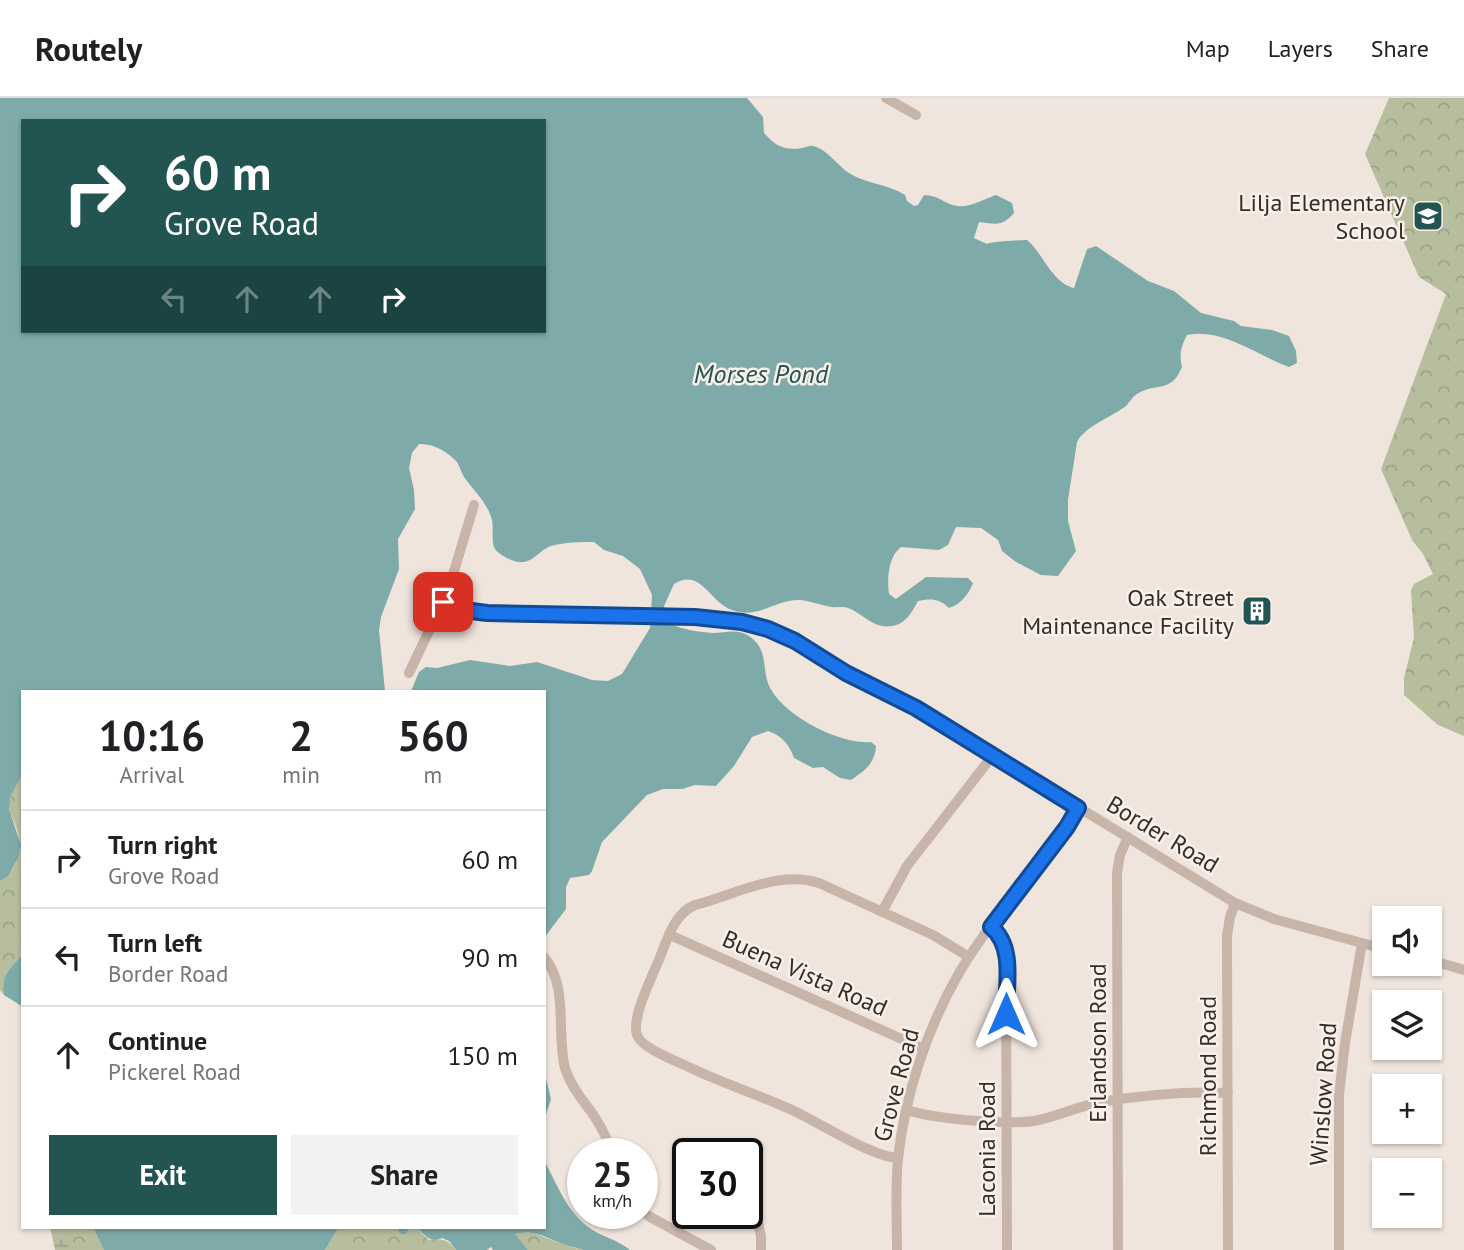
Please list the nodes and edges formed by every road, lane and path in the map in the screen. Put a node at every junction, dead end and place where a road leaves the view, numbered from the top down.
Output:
1 (886, 98) edge
2 (916, 115) dead end
3 (474, 505) dead end
4 (443, 602) junction
5 (409, 673) dead end
6 (993, 755) junction
7 (1078, 808) junction
8 (1128, 837) junction
9 (1236, 903) junction
10 (882, 912) junction
11 (991, 927) junction
12 (670, 935) junction
13 (1362, 943) junction
14 (1372, 945) edge
15 (970, 957) junction
16 (546, 960) edge
17 (1442, 964) edge
18 (1464, 970) edge
19 (924, 1049) junction
20 (1228, 1093) junction
21 (1118, 1100) junction
22 (907, 1110) junction
23 (1006, 1122) junction
24 (605, 1138) edge
25 (898, 1158) junction
26 (658, 1220) edge
27 (759, 1229) edge
28 (711, 1250) edge
29 (761, 1250) edge
30 (897, 1250) edge
31 (1007, 1250) edge
32 (1118, 1250) edge
33 (1228, 1250) edge
34 (1339, 1250) edge

1 - 2 street
3 - 4 street
4 - 5 street
4 - 6 street, Border Road
6 - 7 street, Border Road
6 - 10 street
7 - 8 street, Border Road
7 - 11 street, Grove Road
8 - 9 street, Border Road
8 - 21 street, Erlandson Road
9 - 13 street, Border Road
9 - 20 street, Richmond Road
10 - 12 street
10 - 15 street
11 - 15 street, Grove Road
11 - 23 street, Laconia Road
12 - 19 street, Buena Vista Road
12 - 25 street
13 - 14 street, Border Road
13 - 34 street, Winslow Road
15 - 19 street, Grove Road
16 - 24 street
17 - 18 street
19 - 22 street, Grove Road
20 - 21 street
20 - 33 street, Richmond Road
21 - 23 street
21 - 32 street, Erlandson Road
22 - 23 street
22 - 25 street, Grove Road
23 - 31 street, Laconia Road
25 - 30 street, Grove Road
26 - 28 street
27 - 29 street

